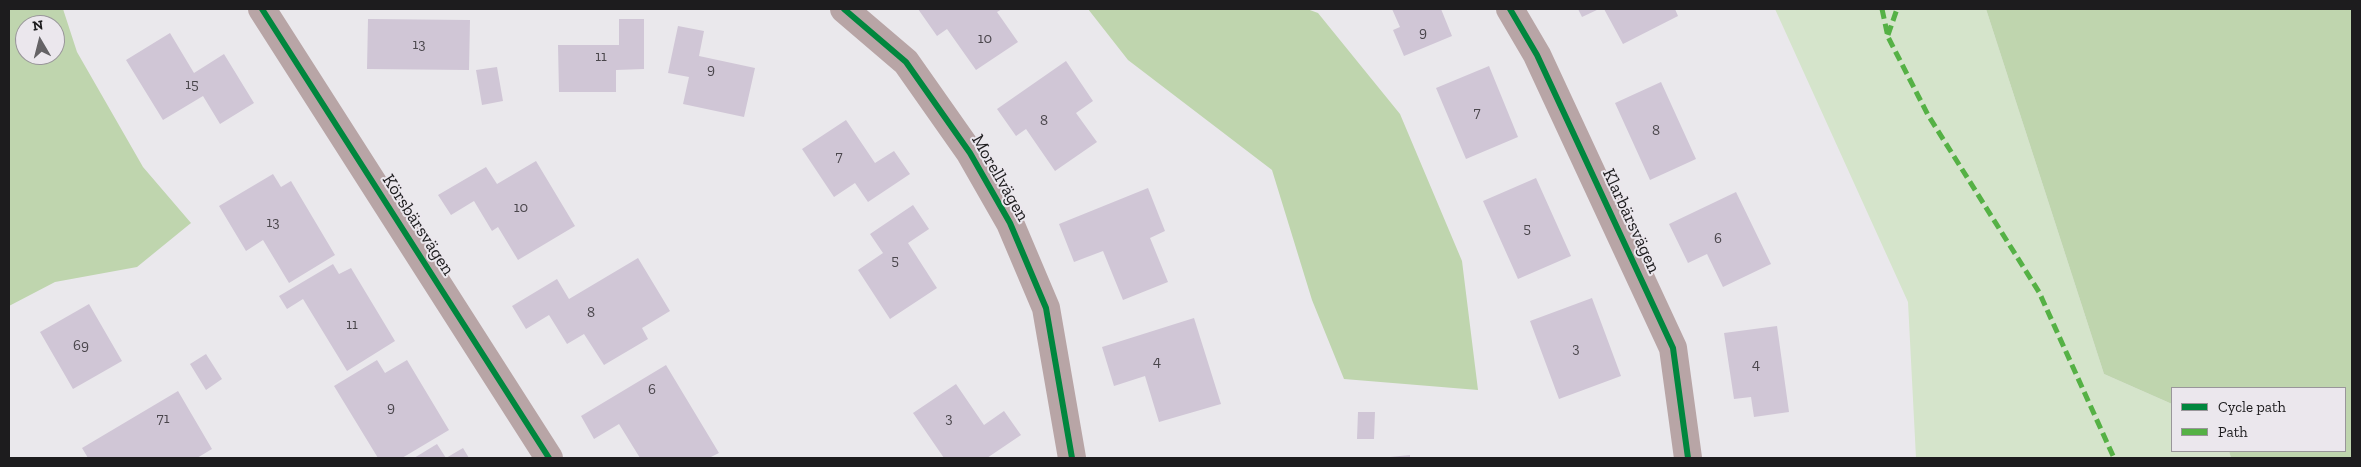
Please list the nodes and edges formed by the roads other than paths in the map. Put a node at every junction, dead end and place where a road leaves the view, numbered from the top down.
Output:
1 (262, 9) edge
2 (844, 9) edge
3 (1510, 9) edge
4 (549, 458) edge
5 (1072, 458) edge
6 (1688, 458) edge

1 - 4 street, Körsbärsvägen
2 - 5 street, Morellvägen
3 - 6 street, Klarbärsvägen

